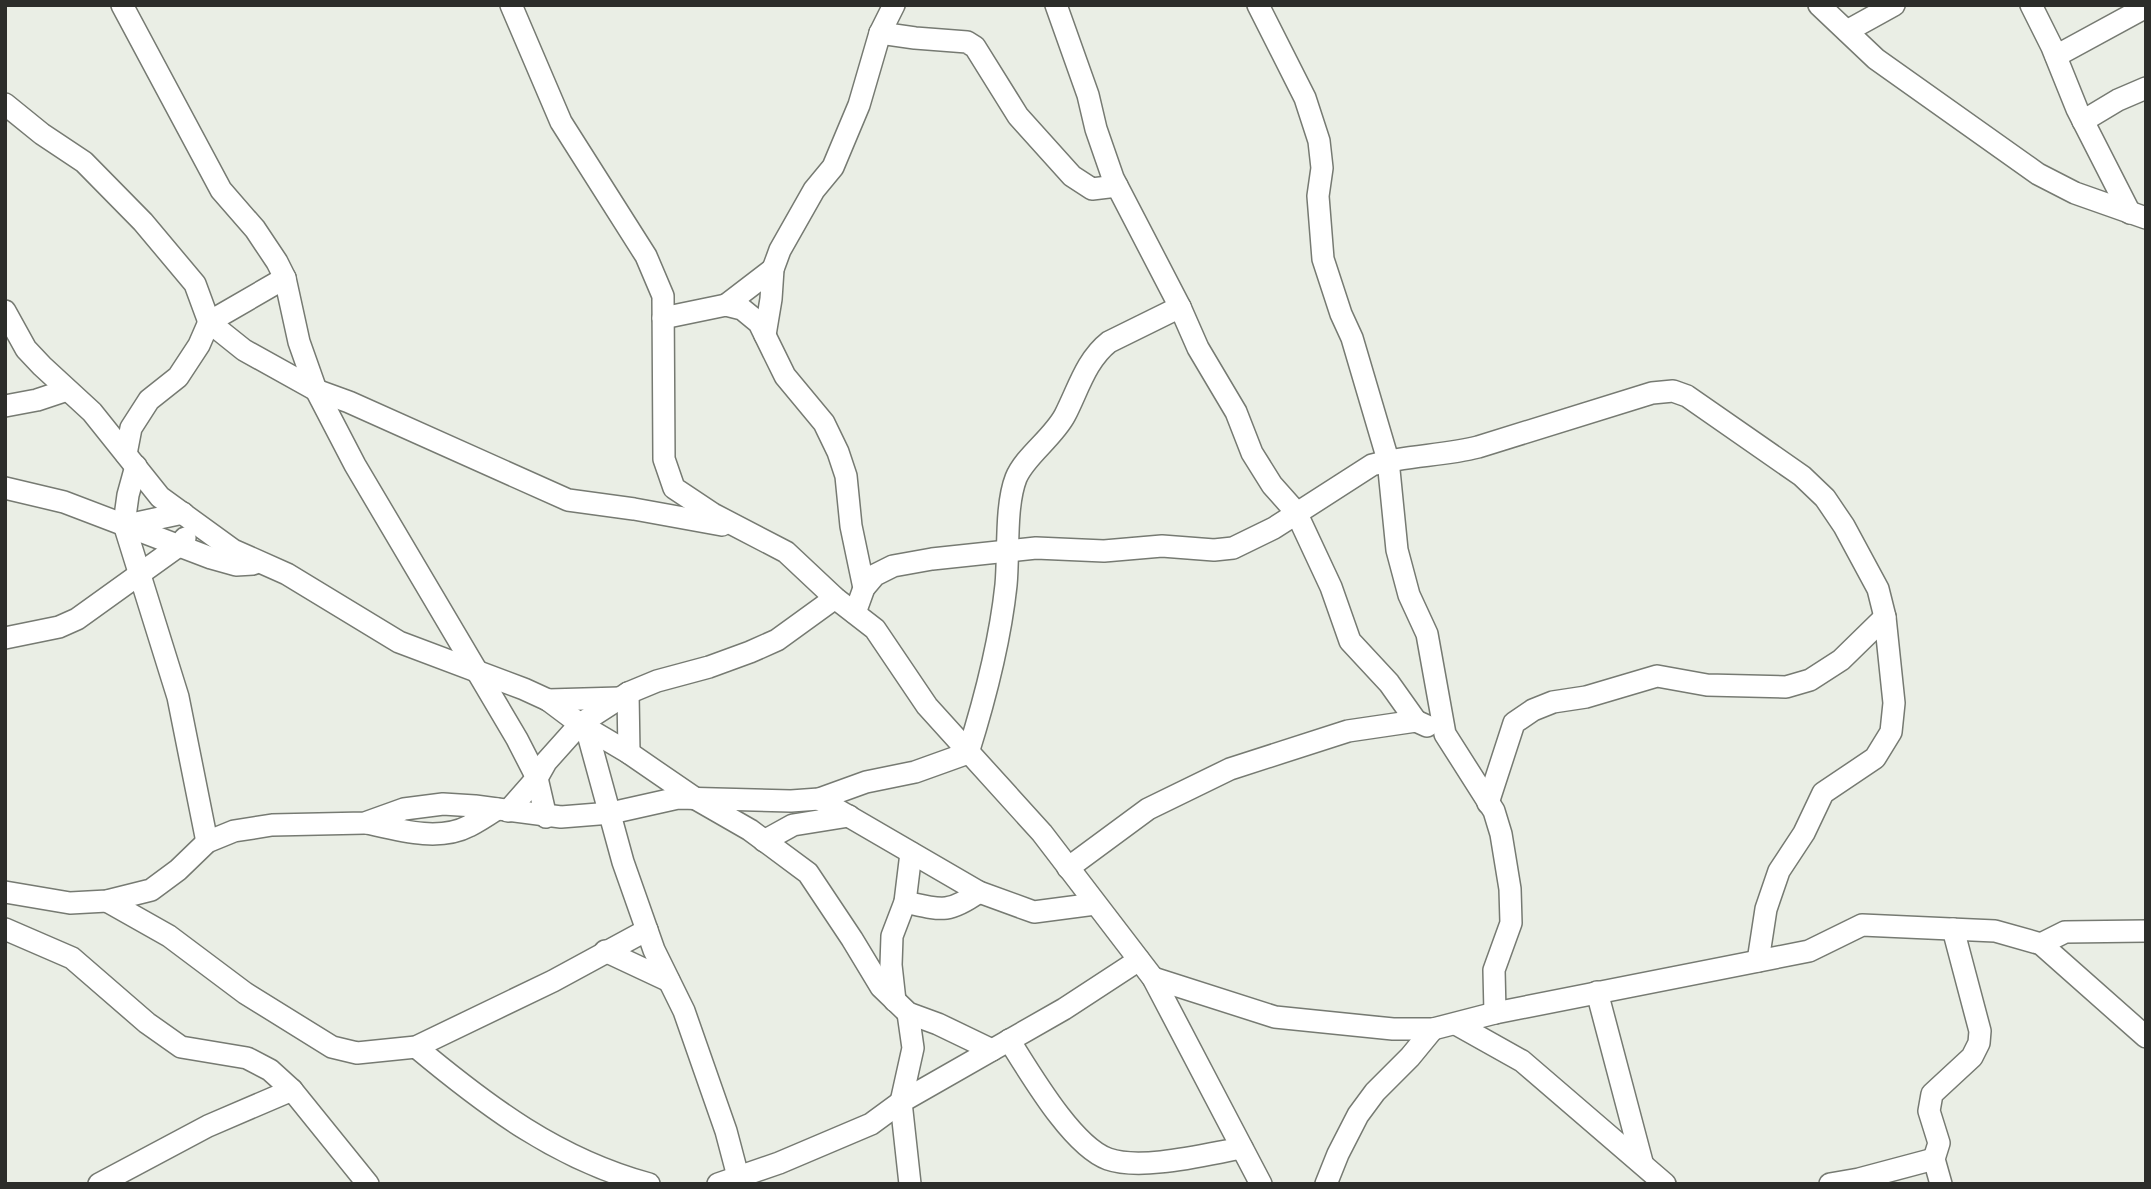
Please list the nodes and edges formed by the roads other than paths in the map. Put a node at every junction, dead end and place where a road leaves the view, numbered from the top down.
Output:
1 (122, 5) edge
2 (512, 5) edge
3 (894, 5) edge
4 (1056, 5) edge
5 (1258, 5) edge
6 (1819, 5) edge
7 (1894, 5) edge
8 (2031, 5) edge
9 (2146, 7) edge
10 (1847, 31) junction
11 (880, 33) junction
12 (2056, 56) junction
13 (2146, 88) edge
14 (8, 108) edge
15 (2083, 121) junction
16 (1117, 186) junction
17 (2138, 215) edge
18 (773, 269) junction
19 (285, 278) junction
20 (726, 305) junction
21 (1181, 307) junction
22 (5, 311) edge
23 (663, 318) junction
24 (209, 322) junction
25 (765, 335) junction
26 (67, 390) junction
27 (316, 390) junction
28 (5, 406) edge
29 (131, 460) junction
30 (1388, 460) junction
31 (1272, 485) junction
32 (5, 488) edge
33 (1296, 512) junction
34 (190, 518) junction
35 (125, 524) junction
36 (741, 528) junction
37 (1274, 528) junction
38 (1311, 544) junction
39 (180, 545) junction
40 (1007, 553) junction
41 (265, 564) junction
42 (139, 573) junction
43 (864, 588) junction
44 (835, 597) junction
45 (855, 613) junction
46 (1885, 618) junction
47 (5, 638) edge
48 (481, 675) junction
49 (624, 696) junction
50 (548, 700) junction
51 (1428, 721) junction
52 (583, 725) junction
53 (629, 752) junction
54 (1456, 752) junction
55 (968, 753) junction
56 (1497, 771) junction
57 (537, 778) junction
58 (696, 799) junction
59 (819, 799) junction
60 (758, 800) junction
61 (1488, 803) junction
62 (503, 810) junction
63 (611, 813) junction
64 (849, 816) junction
65 (546, 817) junction
66 (365, 822) junction
67 (757, 835) junction
68 (207, 842) junction
69 (911, 853) junction
70 (1068, 868) junction
71 (5, 892) edge
72 (979, 892) junction
73 (107, 901) junction
74 (905, 902) junction
75 (1095, 904) junction
76 (5, 929) edge
77 (1953, 929) junction
78 (647, 930) junction
79 (2146, 932) edge
80 (892, 936) junction
81 (2041, 944) junction
82 (605, 951) junction
83 (860, 951) junction
84 (1139, 960) junction
85 (1758, 961) junction
86 (1153, 978) junction
87 (669, 981) junction
88 (1597, 992) junction
89 (901, 1007) junction
90 (1494, 1013) junction
91 (1456, 1024) junction
92 (1433, 1029) junction
93 (2146, 1037) edge
94 (1001, 1045) junction
95 (415, 1047) junction
96 (292, 1090) junction
97 (901, 1102) junction
98 (1242, 1148) junction
99 (1934, 1159) junction
100 (1642, 1162) junction
101 (777, 1174) edge
102 (732, 1181) edge
103 (99, 1184) edge
104 (368, 1184) edge
105 (649, 1184) edge
106 (910, 1184) edge
107 (1261, 1184) edge
108 (1326, 1184) edge
109 (1665, 1184) edge
110 (1830, 1184) edge
111 (1941, 1184) edge

1 - 19 street
2 - 23 street
3 - 11 street
4 - 16 street
5 - 30 street
6 - 10 street
7 - 10 street
8 - 12 street
9 - 12 street
10 - 17 street
11 - 16 street
11 - 18 street
12 - 15 street
13 - 15 street
14 - 24 street
15 - 17 street
16 - 21 street
18 - 20 street
18 - 25 street
19 - 24 street
19 - 27 street
20 - 23 street
20 - 25 street
21 - 31 street
21 - 40 street
22 - 26 street
23 - 36 street
24 - 27 street
24 - 29 street
25 - 43 street
26 - 28 street
26 - 29 street
27 - 36 street
27 - 48 street
29 - 34 street
29 - 35 street
30 - 33 street
30 - 46 street
30 - 51 street
31 - 33 street
31 - 37 street
32 - 35 street
33 - 37 street
33 - 38 street
34 - 35 street
34 - 39 street
34 - 41 street
35 - 39 street
35 - 42 street
36 - 44 street
37 - 38 street
37 - 40 street
38 - 51 street
39 - 41 street
39 - 42 street
40 - 43 street
40 - 55 street
41 - 48 street
42 - 47 street
42 - 68 street
43 - 45 street
44 - 45 street
44 - 49 street
45 - 55 street
46 - 56 street
46 - 85 street
48 - 50 street
48 - 57 street
49 - 50 street
49 - 52 street
49 - 53 street
50 - 52 street
51 - 54 street
51 - 70 street
52 - 53 street
52 - 57 street
52 - 63 street
53 - 58 street
54 - 56 street
54 - 61 street
55 - 59 street
55 - 70 street
56 - 61 street
57 - 62 street
57 - 65 street
58 - 60 street
58 - 63 street
58 - 67 street
59 - 60 street
59 - 64 street
60 - 67 street
61 - 90 street
62 - 65 street
62 - 66 street
62 - 66 street
63 - 65 street
63 - 78 street
64 - 67 street
64 - 69 street
66 - 68 street
67 - 83 street
68 - 73 street
69 - 72 street
69 - 74 street
70 - 75 street
71 - 73 street
72 - 74 street
72 - 75 street
73 - 95 street
74 - 80 street
75 - 84 street
76 - 96 street
77 - 81 street
77 - 85 street
77 - 99 street
78 - 82 street
78 - 87 street
79 - 81 street
80 - 83 street
80 - 89 street
81 - 93 street
82 - 87 street
82 - 95 street
83 - 89 street
84 - 86 street
84 - 94 street
85 - 88 street
86 - 92 street
86 - 98 street
87 - 102 street
88 - 90 street
88 - 100 street
89 - 94 street
89 - 97 street
90 - 91 street
91 - 92 street
91 - 100 street
92 - 108 street
94 - 97 street
94 - 98 street
95 - 105 street
96 - 103 street
96 - 104 street
97 - 101 street
97 - 106 street
98 - 107 street
99 - 110 street
99 - 111 street
100 - 109 street
101 - 102 street

